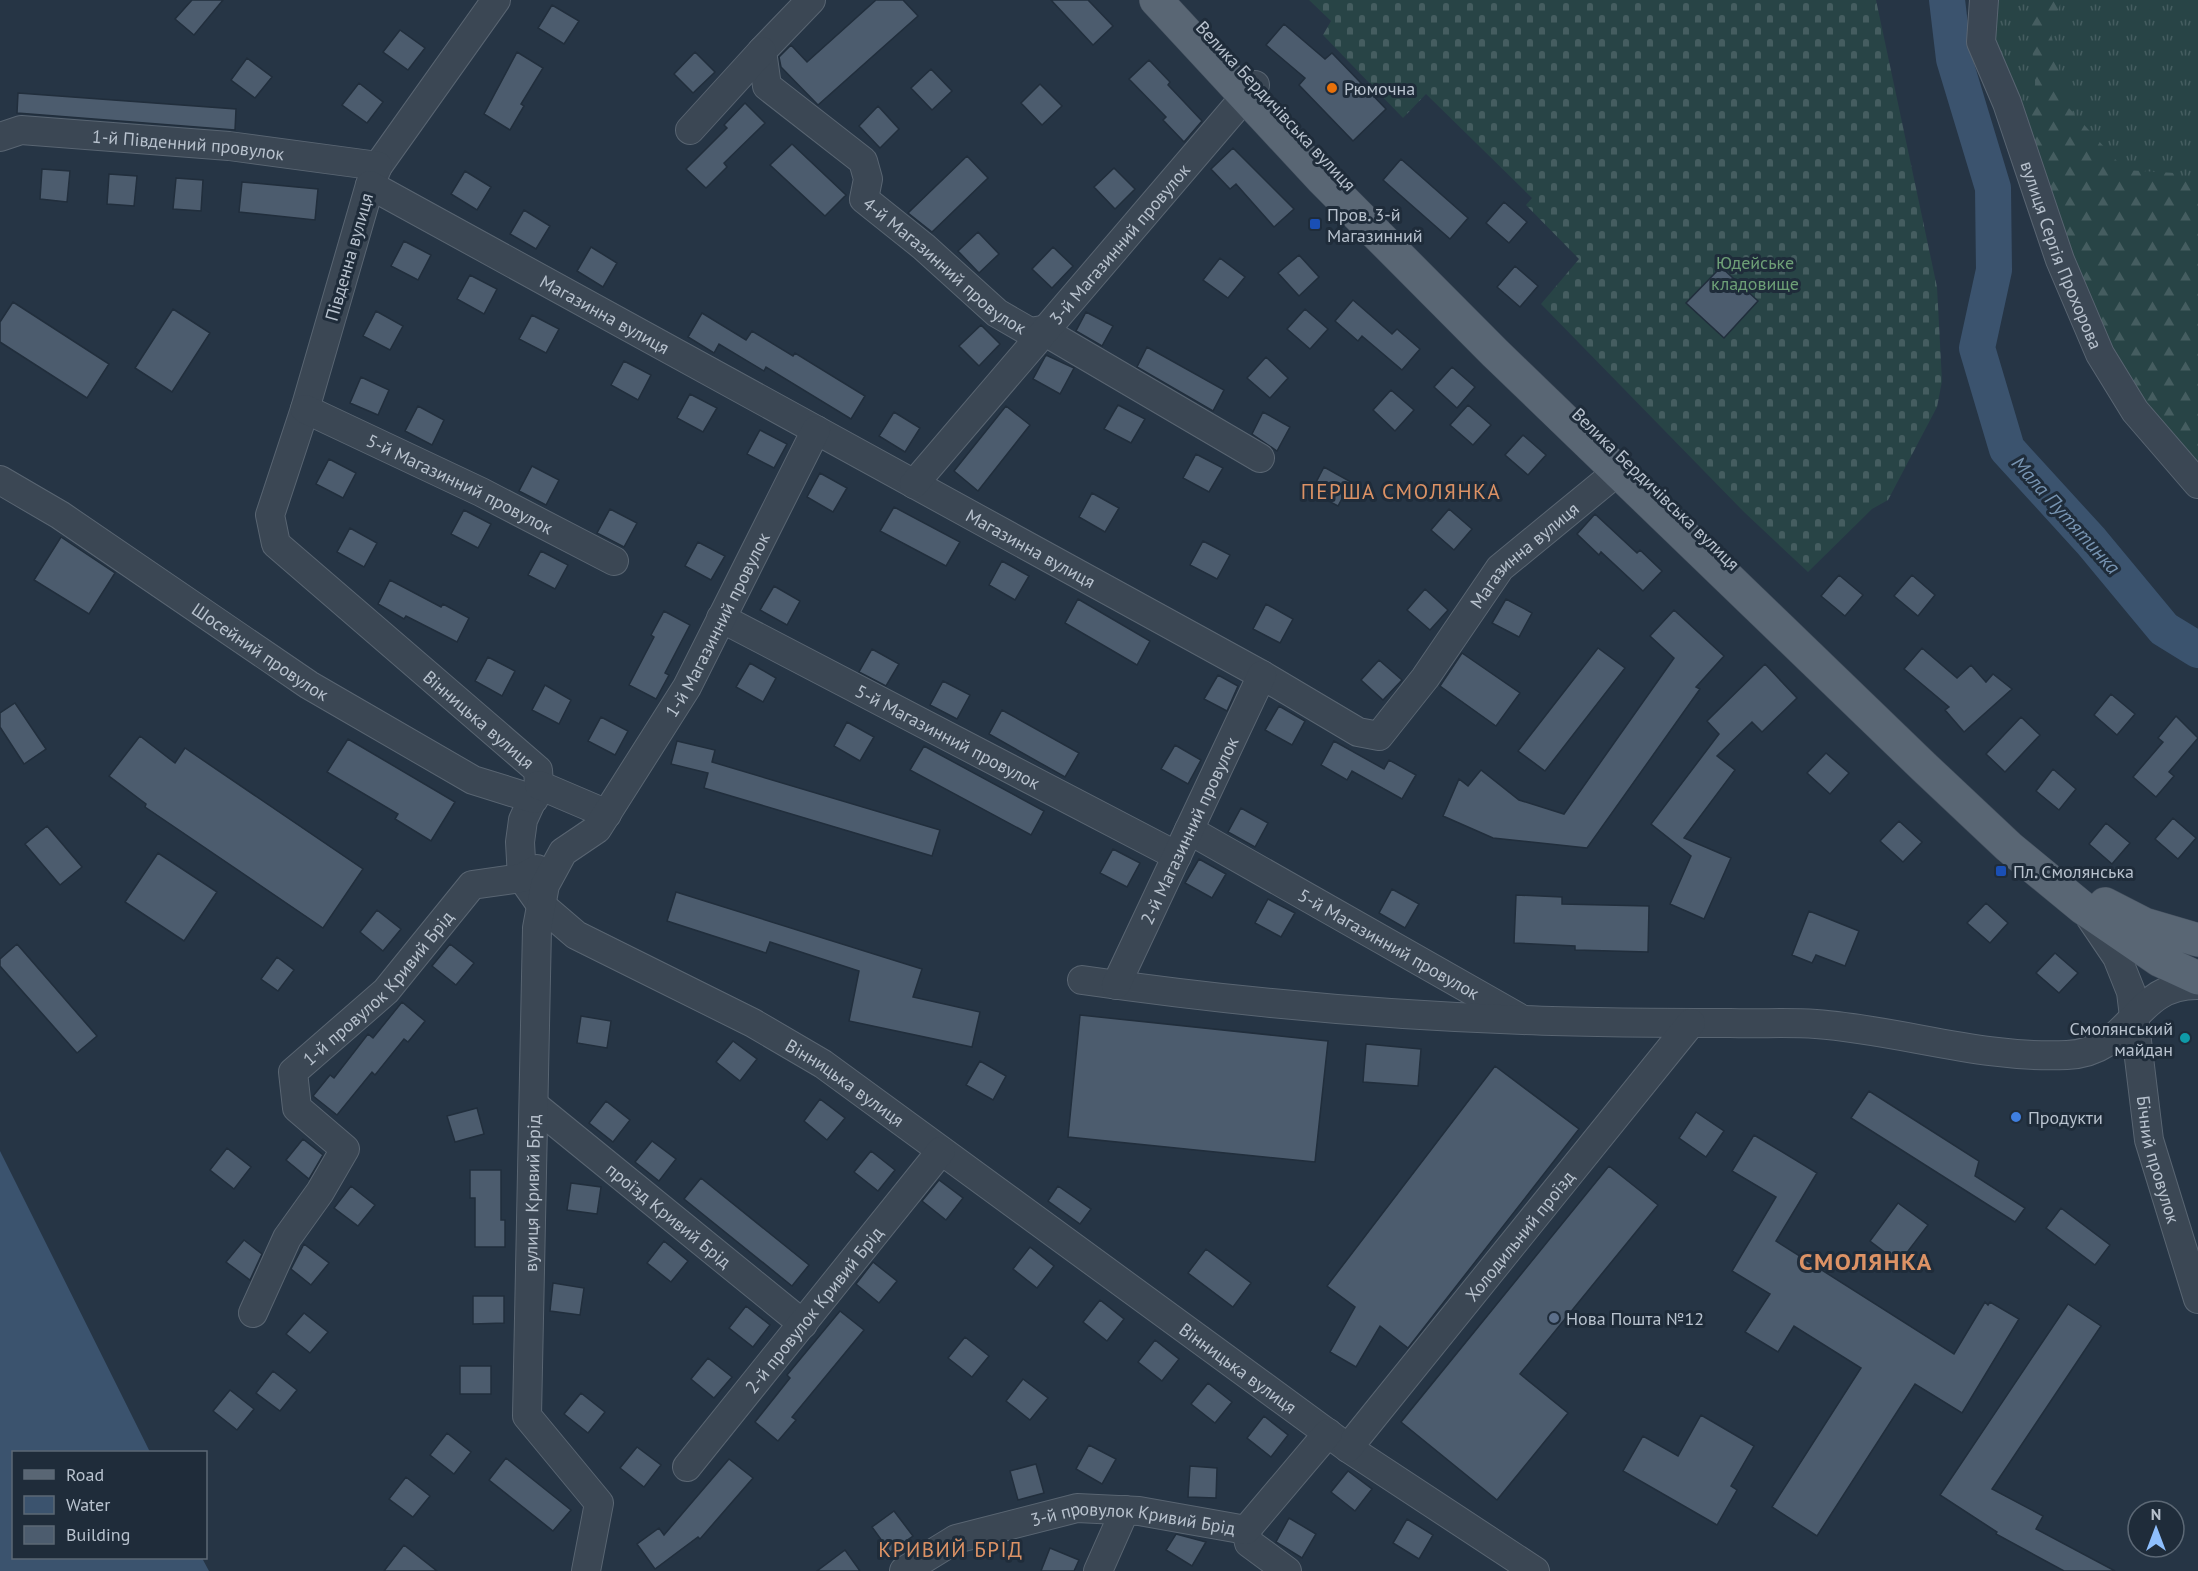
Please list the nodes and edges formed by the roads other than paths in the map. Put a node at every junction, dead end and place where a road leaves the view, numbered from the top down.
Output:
1 (496, 0) edge
2 (811, 0) edge
3 (1156, 0) edge
4 (1176, 0) edge
5 (1984, 0) edge
6 (762, 51) junction
7 (1250, 90) junction
8 (690, 130) dead end
9 (0, 136) edge
10 (374, 176) junction
11 (1042, 330) junction
12 (305, 408) junction
13 (816, 430) junction
14 (1260, 458) dead end
15 (1617, 472) junction
16 (0, 480) edge
17 (914, 484) junction
18 (2198, 484) edge
19 (276, 544) joint
20 (614, 561) dead end
21 (721, 618) junction
22 (1262, 675) junction
23 (536, 792) junction
24 (607, 814) junction
25 (1189, 830) junction
26 (563, 852) junction
27 (1177, 856) junction
28 (522, 879) junction
29 (541, 906) junction
30 (2083, 908) junction
31 (2176, 945) edge
32 (2198, 978) edge
33 (1082, 980) dead end
34 (1116, 985) junction
35 (2198, 985) edge
36 (2133, 1019) junction
37 (1525, 1020) junction
38 (1690, 1023) junction
39 (534, 1105) junction
40 (941, 1151) junction
41 (2198, 1299) edge
42 (253, 1313) dead end
43 (803, 1324) junction
44 (1338, 1441) junction
45 (687, 1467) dead end
46 (1125, 1510) junction
47 (1246, 1530) junction
48 (586, 1571) edge
49 (904, 1571) edge
50 (1098, 1571) edge
51 (1287, 1571) edge
52 (1534, 1571) edge

1 - 10 street, Південна вулиця
2 - 6 street
3 - 7 main road, Велика Бердичівська вулиця
4 - 7 main road, Велика Бердичівська вулиця
5 - 18 street, вулиця Сергія Прохорова
6 - 8 street
6 - 11 street, 4-й Магазинний провулок
7 - 11 street, 3-й Магазинний провулок
7 - 15 main road, Велика Бердичівська вулиця
7 - 31 main road, Велика Бердичівська вулиця
9 - 10 street, 1-й Південний провулок
10 - 12 street, Південна вулиця
10 - 13 street, Магазинна вулиця
11 - 14 street, 4-й Магазинний провулок
11 - 17 street, 3-й Магазинний провулок
12 - 19 street, Південна вулиця
12 - 20 street, 5-й Магазинний провулок
13 - 17 street, Магазинна вулиця
13 - 21 street, 1-й Магазинний провулок
15 - 22 street, Магазинна вулиця
15 - 30 main road, Велика Бердичівська вулиця
16 - 23 street, Шосейний провулок
17 - 22 street, Магазинна вулиця
19 - 23 street, Вінницька вулиця
21 - 24 street, 1-й Магазинний провулок
21 - 27 street, 5-й Магазинний провулок
22 - 25 street, 2-й Магазинний провулок
23 - 24 street, Шосейний провулок
23 - 28 street
24 - 26 street, вулиця Кривий Брід
25 - 27 street, 2-й Магазинний провулок
25 - 37 street, 5-й Магазинний провулок
26 - 28 street
26 - 29 street, вулиця Кривий Брід
27 - 34 street, 2-й Магазинний провулок
28 - 29 street, Вінницька вулиця
28 - 42 street, 1-й провулок Кривий Брід
29 - 39 street, вулиця Кривий Брід
29 - 40 street, Вінницька вулиця
30 - 31 main road
30 - 36 street
31 - 32 main road
31 - 36 street
33 - 34 street
34 - 37 street
35 - 36 street
36 - 38 street
36 - 41 street, Бічний провулок
37 - 38 street
38 - 44 street, Холодильний проїзд
39 - 43 street, проїзд Кривий Брід
39 - 48 street, вулиця Кривий Брід
40 - 43 street, 2-й провулок Кривий Брід
40 - 44 street, Вінницька вулиця
43 - 45 street, 2-й провулок Кривий Брід
44 - 47 street, 3-й провулок Кривий Брід
44 - 52 street, Вінницька вулиця
46 - 47 street, 3-й провулок Кривий Брід
46 - 49 street, 3-й провулок Кривий Брід
46 - 50 street
47 - 51 street

